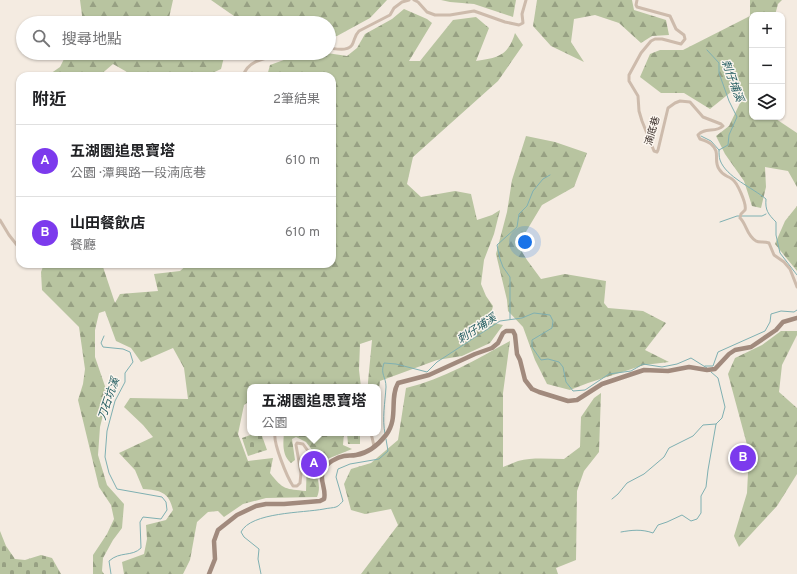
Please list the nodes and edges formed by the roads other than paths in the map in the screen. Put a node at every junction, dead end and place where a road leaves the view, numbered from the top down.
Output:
1 (409, 0) edge
2 (414, 0) edge
3 (526, 0) edge
4 (637, 0) edge
5 (336, 48) edge
6 (263, 60) edge
7 (244, 72) edge
8 (0, 220) edge
9 (16, 244) edge
10 (797, 287) edge
11 (797, 318) edge
12 (275, 436) edge
13 (372, 436) edge
14 (374, 446) junction
15 (323, 472) junction
16 (209, 574) edge

1 - 5 street
2 - 3 street
4 - 10 street, 湳底巷
6 - 7 street
8 - 9 street
11 - 14 street
12 - 15 street
13 - 14 street
14 - 15 street
15 - 16 street

